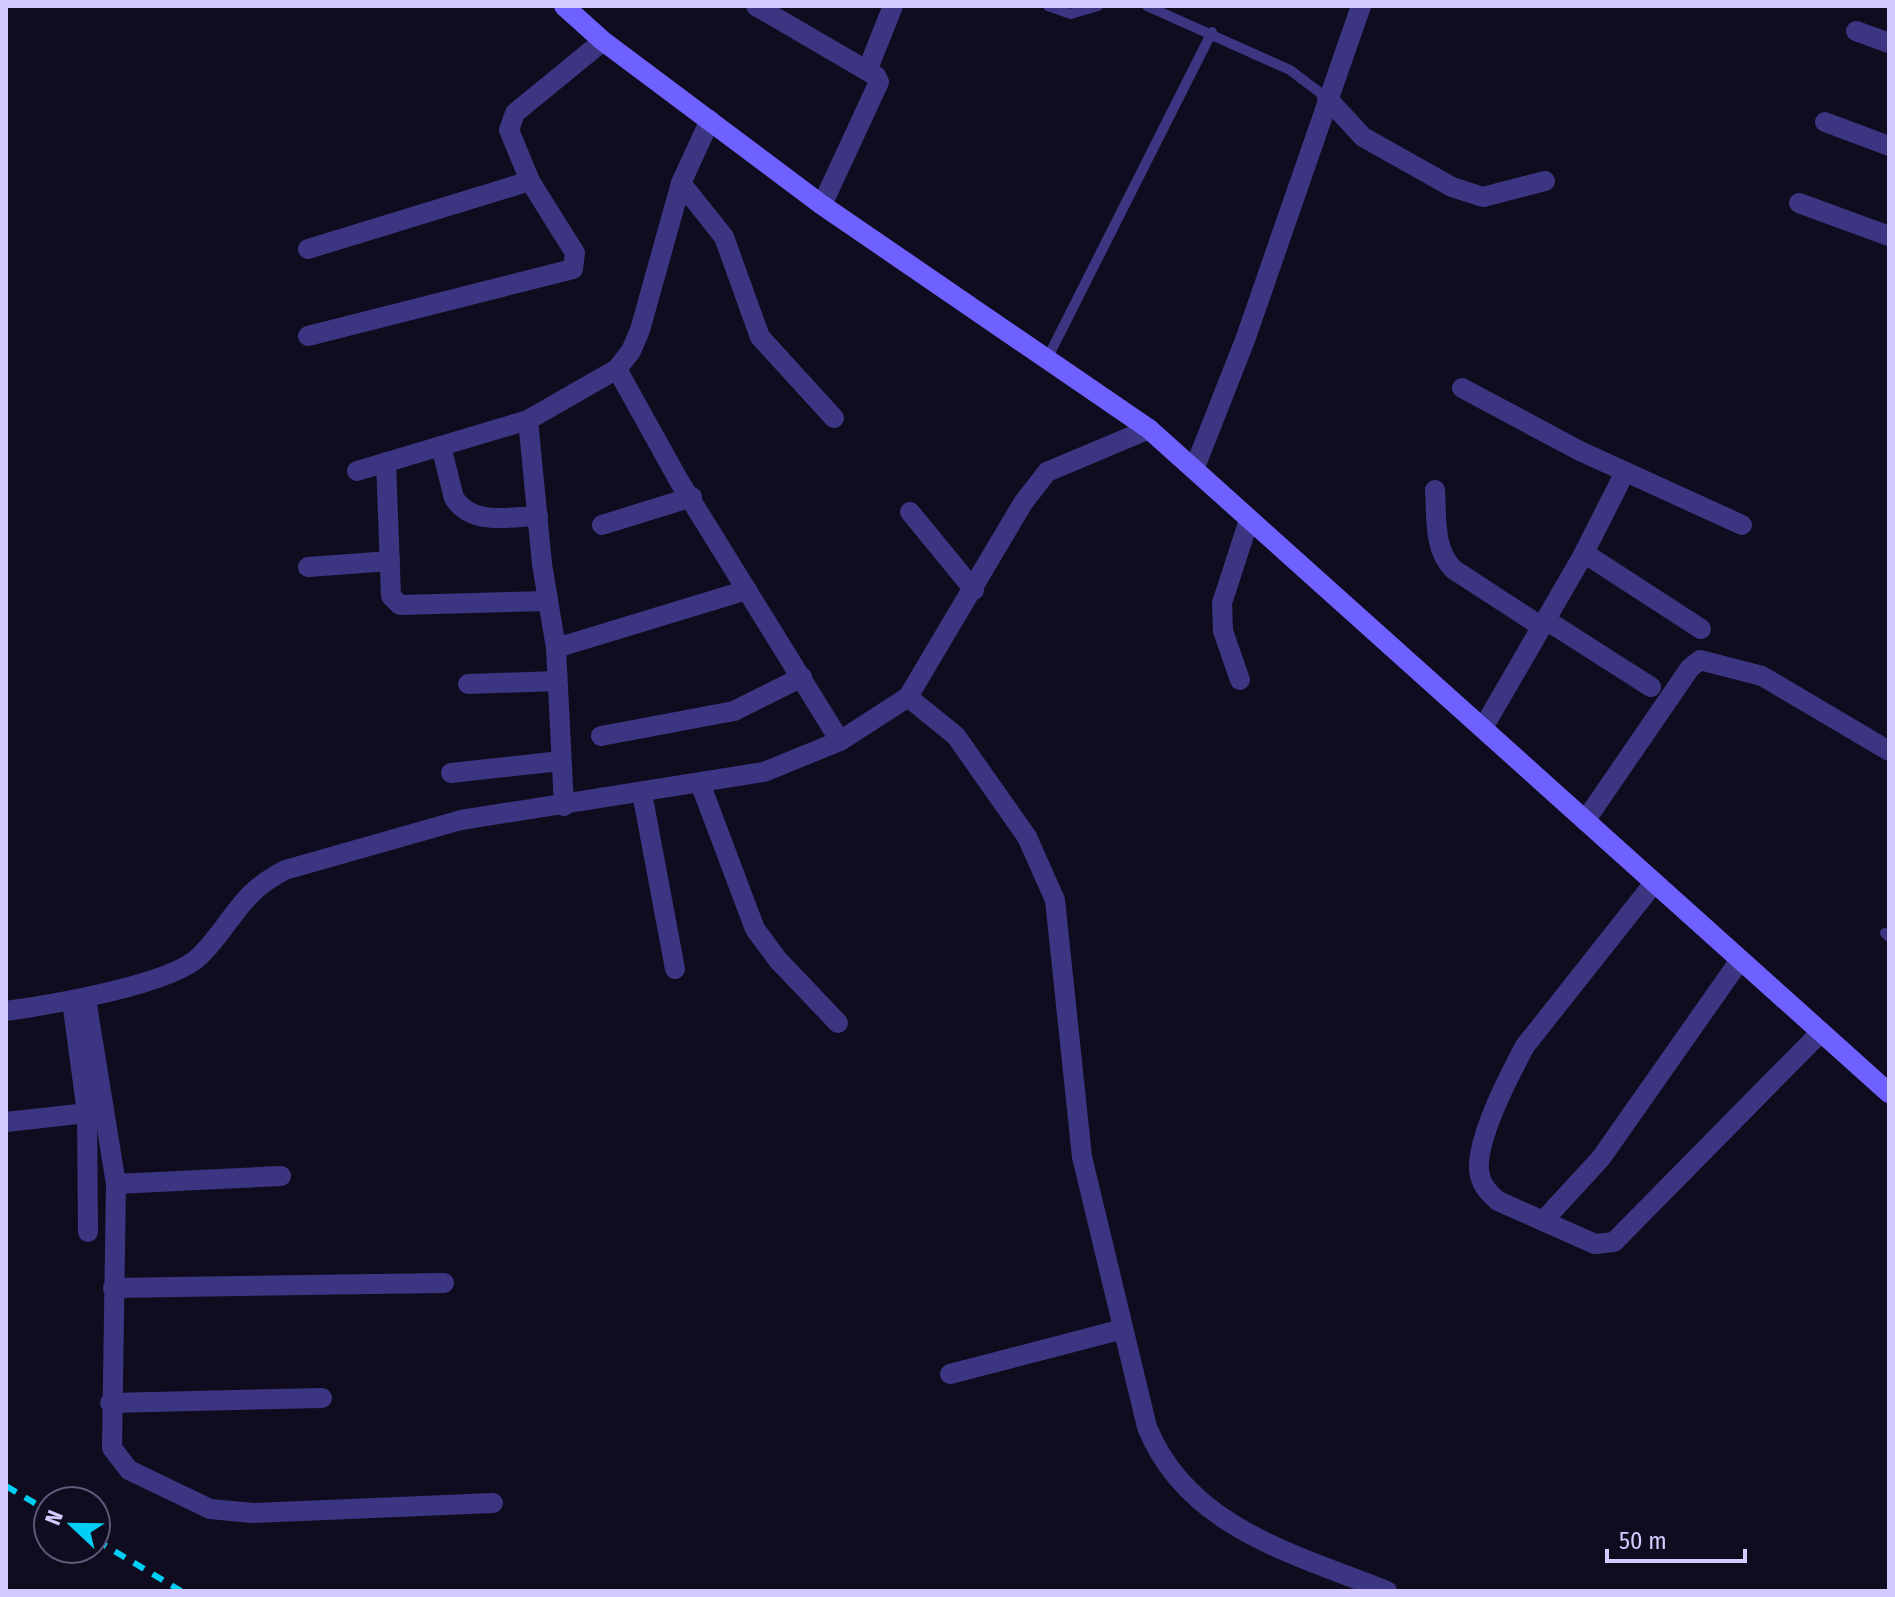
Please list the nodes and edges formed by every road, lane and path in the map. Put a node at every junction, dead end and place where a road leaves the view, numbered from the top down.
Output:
1 (564, 6) edge
2 (756, 6) edge
3 (893, 6) edge
4 (1048, 6) edge
5 (1098, 6) edge
6 (1147, 6) edge
7 (1361, 6) edge
8 (1856, 31) dead end
9 (1212, 32) junction
10 (603, 41) junction
11 (1889, 43) edge
12 (867, 71) junction
13 (1327, 98) junction
14 (710, 120) junction
15 (1825, 122) dead end
16 (1889, 146) edge
17 (530, 181) junction
18 (1545, 181) dead end
19 (681, 183) junction
20 (1799, 203) dead end
21 (822, 205) junction
22 (1889, 236) edge
23 (308, 249) dead end
24 (308, 336) dead end
25 (1048, 357) junction
26 (617, 369) junction
27 (1462, 388) dead end
28 (834, 418) dead end
29 (528, 420) junction
30 (1149, 429) junction
31 (441, 446) junction
32 (386, 462) junction
33 (1195, 467) junction
34 (357, 471) dead end
35 (1625, 472) junction
36 (1435, 490) dead end
37 (692, 497) junction
38 (910, 512) dead end
39 (538, 516) junction
40 (1249, 520) junction
41 (602, 525) dead end
42 (1742, 525) dead end
43 (1584, 553) junction
44 (390, 561) junction
45 (308, 567) dead end
46 (747, 590) junction
47 (974, 590) junction
48 (548, 601) junction
49 (1544, 623) junction
50 (1701, 629) dead end
51 (556, 648) junction
52 (802, 677) junction
53 (1240, 680) dead end
54 (557, 681) junction
55 (468, 684) dead end
56 (1651, 687) dead end
57 (908, 697) junction
58 (1483, 728) junction
59 (601, 736) dead end
60 (840, 741) junction
61 (1889, 751) edge
62 (561, 761) junction
63 (451, 773) dead end
64 (700, 783) junction
65 (642, 793) junction
66 (564, 806) junction
67 (1585, 821) junction
68 (1654, 883) junction
69 (1740, 960) junction
70 (675, 969) dead end
71 (79, 1000) junction
72 (6, 1011) edge
73 (838, 1023) dead end
74 (1821, 1032) junction
75 (1889, 1093) edge
76 (87, 1113) junction
77 (6, 1122) edge
78 (281, 1176) dead end
79 (116, 1184) junction
80 (1543, 1221) junction
81 (88, 1232) dead end
82 (444, 1283) dead end
83 (113, 1288) junction
84 (1123, 1329) junction
85 (950, 1374) dead end
86 (322, 1398) dead end
87 (110, 1403) junction
88 (493, 1503) dead end
89 (1387, 1591) edge

1 - 10 main road
2 - 12 street
3 - 12 street
4 - 5 lane
6 - 9 lane
7 - 13 street
8 - 11 street
9 - 13 lane
9 - 25 lane
10 - 14 main road
10 - 17 street
12 - 21 street
13 - 18 street
13 - 33 street
14 - 19 street
14 - 21 main road
15 - 16 street
17 - 23 street
17 - 24 street
19 - 26 street
19 - 28 street
20 - 22 street
21 - 25 main road
25 - 30 main road
26 - 29 street
26 - 37 street
27 - 35 street
29 - 31 street
29 - 39 street
30 - 33 main road
30 - 47 street
31 - 32 street
31 - 39 street
32 - 34 street
32 - 44 street
33 - 40 main road
35 - 42 street
35 - 43 street
36 - 49 street
37 - 41 street
37 - 46 street
38 - 47 street
39 - 48 street
40 - 53 street
40 - 58 main road
43 - 49 street
43 - 50 street
44 - 45 street
44 - 48 street
46 - 51 street
46 - 52 street
47 - 57 street
48 - 51 street
49 - 56 street
49 - 58 street
51 - 54 street
52 - 59 street
52 - 60 street
54 - 55 street
54 - 62 street
57 - 60 street
57 - 84 street
58 - 67 main road
60 - 64 street
61 - 67 street
62 - 63 street
62 - 66 street
64 - 65 street
64 - 73 street
65 - 66 street
65 - 70 street
66 - 71 street
67 - 68 main road
68 - 69 main road
68 - 80 street
69 - 74 main road
69 - 80 street
71 - 72 street
71 - 76 street
71 - 79 street
74 - 75 main road
74 - 80 street
76 - 77 street
76 - 81 street
78 - 79 street
79 - 83 street
82 - 83 street
83 - 87 street
84 - 85 street
84 - 89 street
86 - 87 street
87 - 88 street

